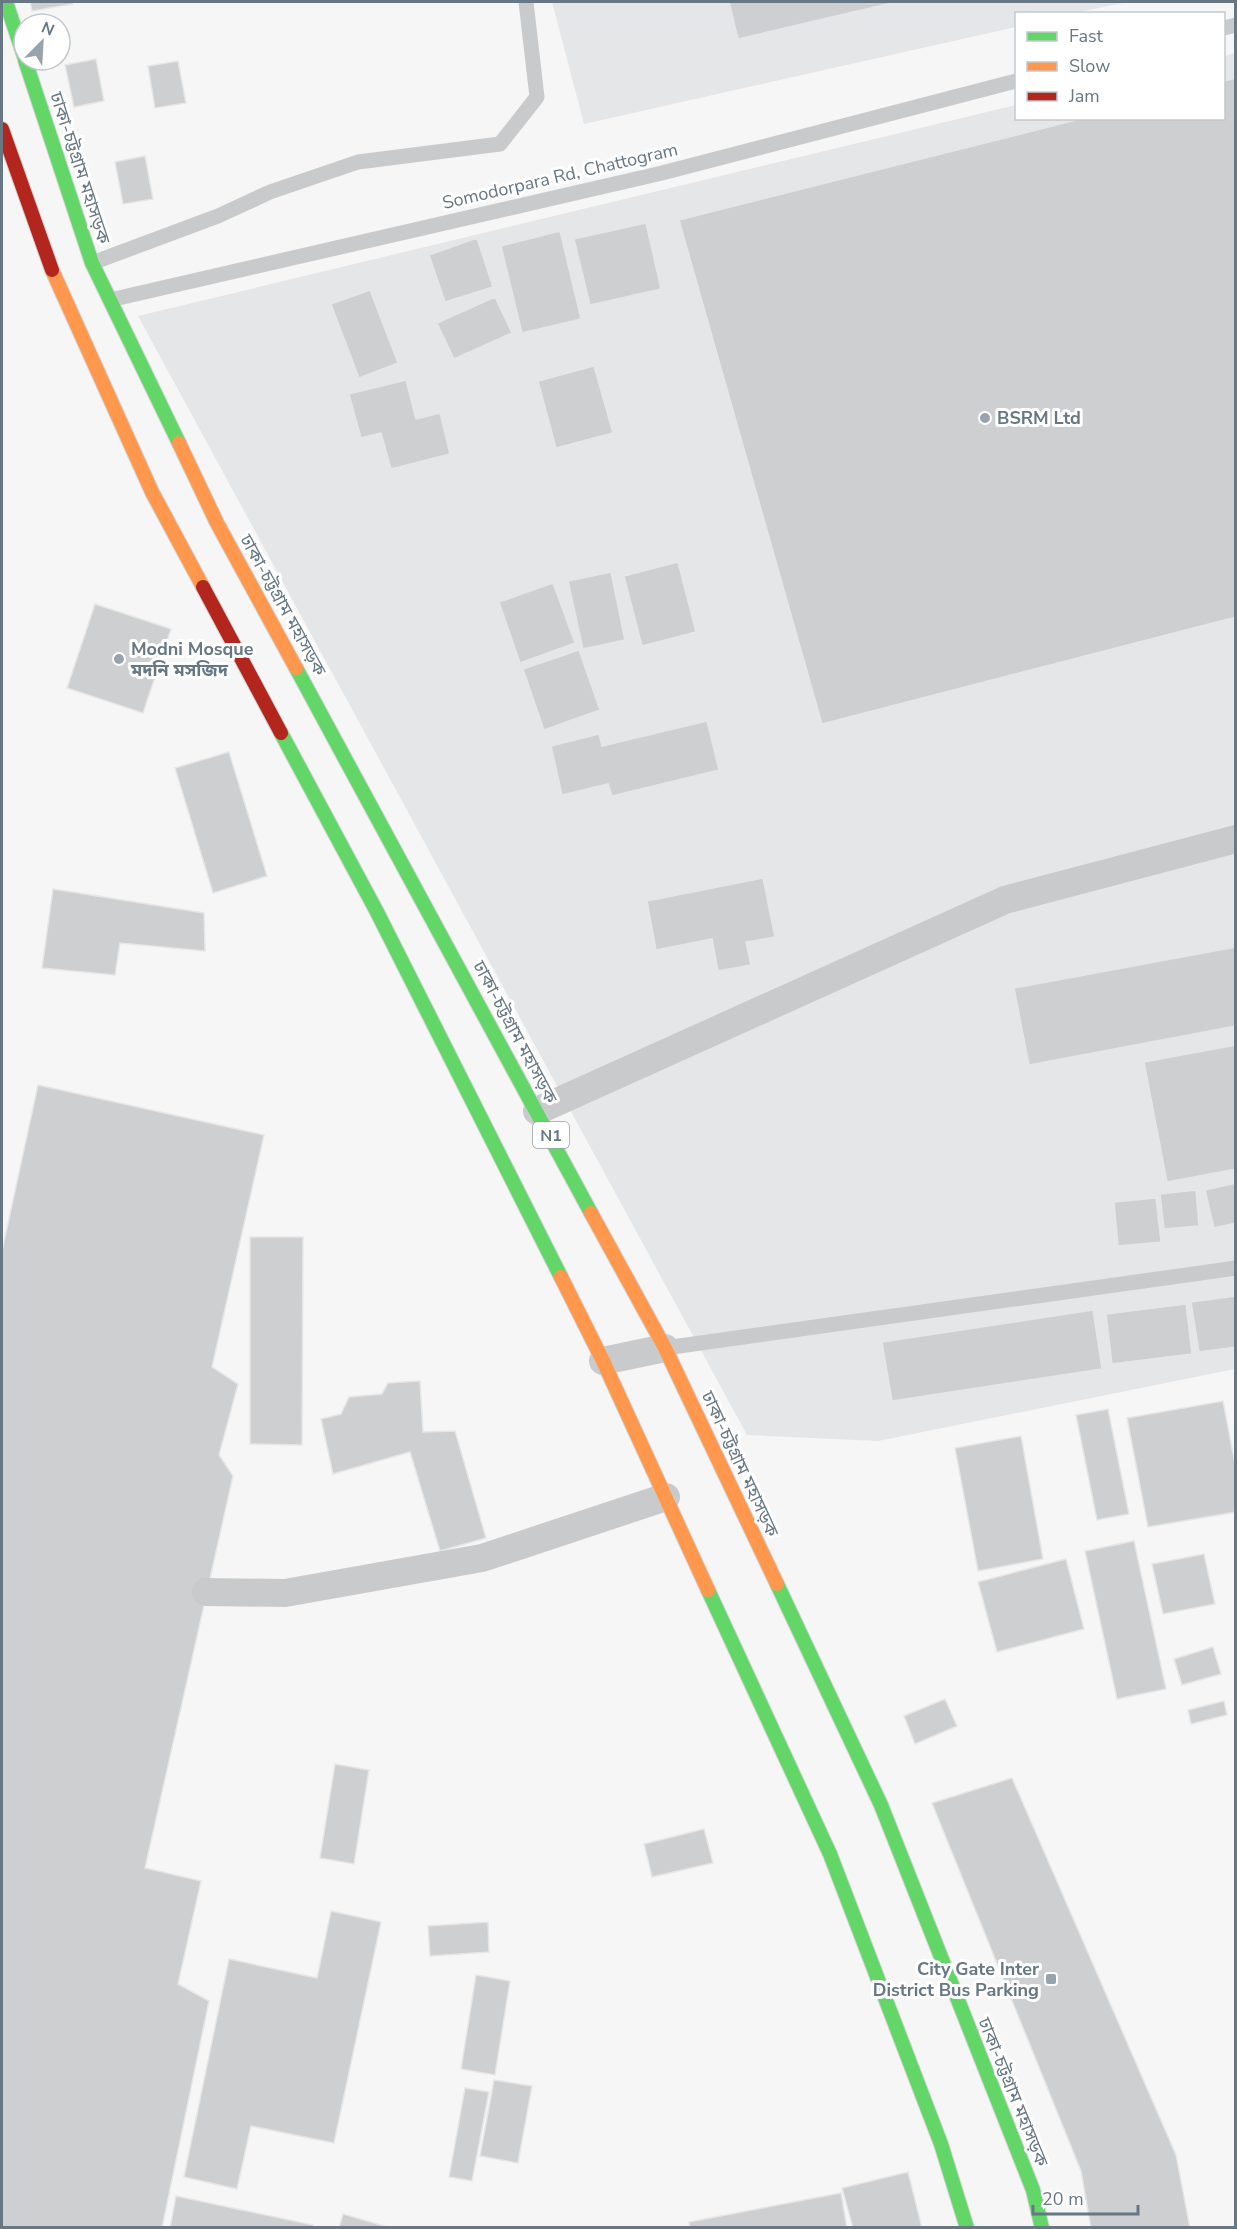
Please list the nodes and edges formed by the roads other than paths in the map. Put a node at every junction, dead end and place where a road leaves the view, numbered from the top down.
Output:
1 (6, 2) edge
2 (526, 2) edge
3 (12, 20) edge
4 (30, 72) edge
5 (1015, 82) edge
6 (2, 129) edge
7 (92, 263) junction
8 (110, 300) junction
9 (1236, 839) edge
10 (537, 1111) junction
11 (1236, 1268) edge
12 (665, 1348) junction
13 (603, 1361) junction
14 (666, 1497) junction
15 (206, 1592) dead end
16 (967, 2228) edge
17 (1042, 2228) edge

1 - 3 highway, ঢাকা-চট্টগ্রাম মহাসড়ক / N1
2 - 7 lane
4 - 7 highway, ঢাকা-চট্টগ্রাম মহাসড়ক / N1
5 - 8 lane, Somodorpara Rd, Chattogram
6 - 13 highway
7 - 8 highway, ঢাকা-চট্টগ্রাম মহাসড়ক / N1
8 - 10 highway, ঢাকা-চট্টগ্রাম মহাসড়ক / N1
9 - 10 street
10 - 12 highway, ঢাকা-চট্টগ্রাম মহাসড়ক / N1
11 - 12 lane
12 - 13 street
12 - 17 highway, ঢাকা-চট্টগ্রাম মহাসড়ক / N1
13 - 14 highway
14 - 15 street
14 - 16 highway

